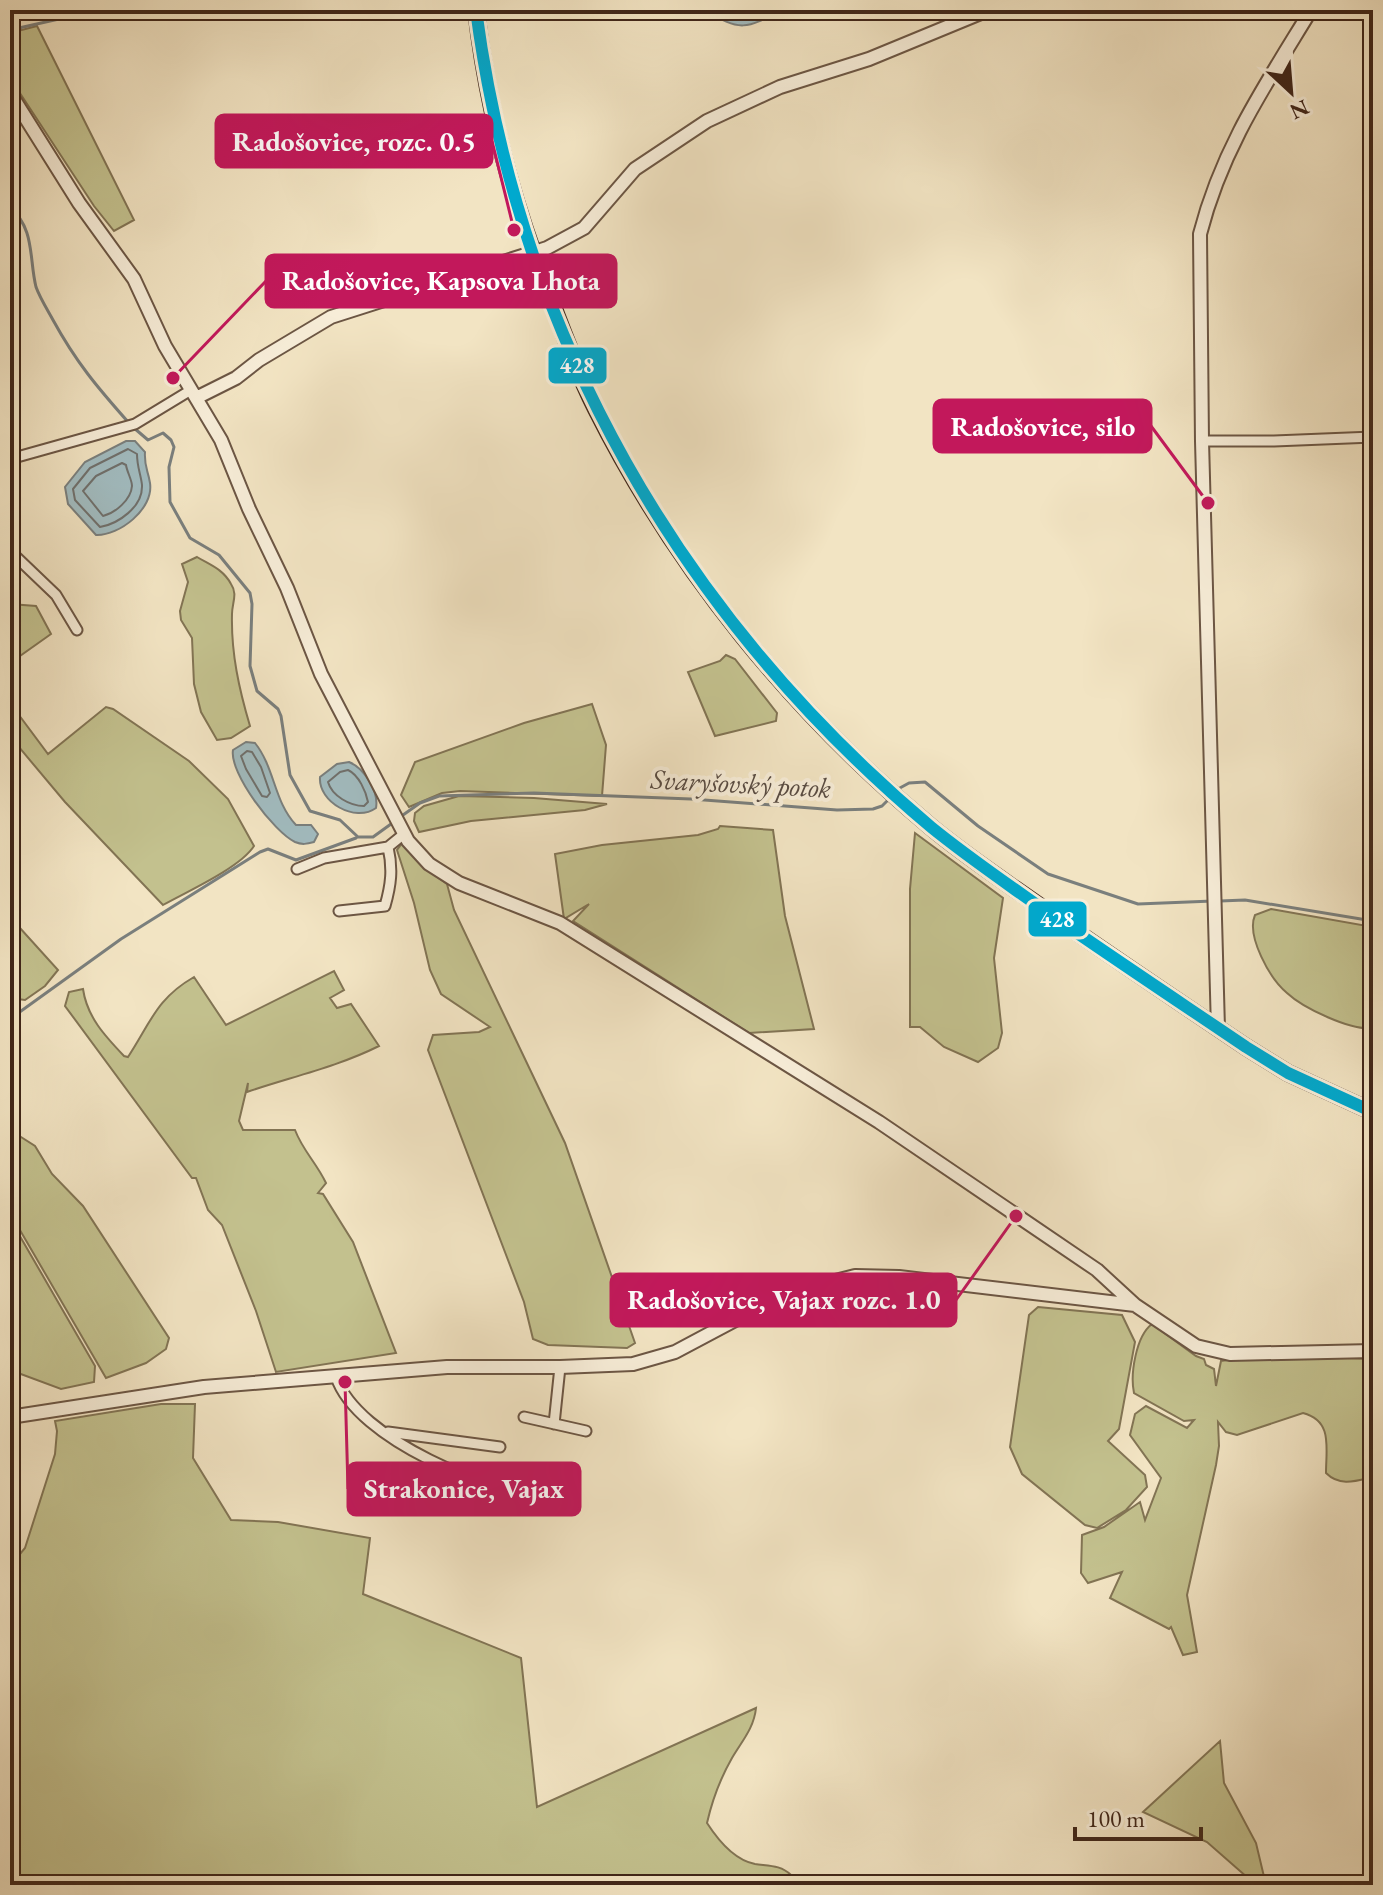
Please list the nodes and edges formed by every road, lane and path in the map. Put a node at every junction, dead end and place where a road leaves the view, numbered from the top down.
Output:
1 (476, 10) edge
2 (988, 10) edge
3 (1311, 10) edge
4 (10, 93) edge
5 (532, 252) junction
6 (193, 394) junction
7 (1373, 437) edge
8 (1202, 441) junction
9 (10, 459) edge
10 (10, 551) edge
11 (77, 630) dead end
12 (404, 834) junction
13 (388, 847) junction
14 (297, 869) dead end
15 (339, 911) dead end
16 (1218, 1029) junction
17 (1373, 1112) edge
18 (1135, 1305) junction
19 (1373, 1351) edge
20 (560, 1367) junction
21 (336, 1377) junction
22 (10, 1417) edge
23 (524, 1417) dead end
24 (554, 1424) junction
25 (586, 1431) dead end
26 (382, 1432) junction
27 (500, 1447) dead end
28 (553, 1500) dead end

1 - 5 main road
2 - 5 street
3 - 8 street
4 - 6 street
5 - 6 street
5 - 16 main road
6 - 9 street
6 - 12 street
7 - 8 street
8 - 16 street
10 - 11 street
12 - 13 street
12 - 18 street
13 - 14 street
13 - 15 street
16 - 17 main road
18 - 19 street
18 - 20 street
20 - 21 street
20 - 24 street
21 - 22 street
21 - 26 street
23 - 24 street
24 - 25 street
26 - 27 street
26 - 28 street

